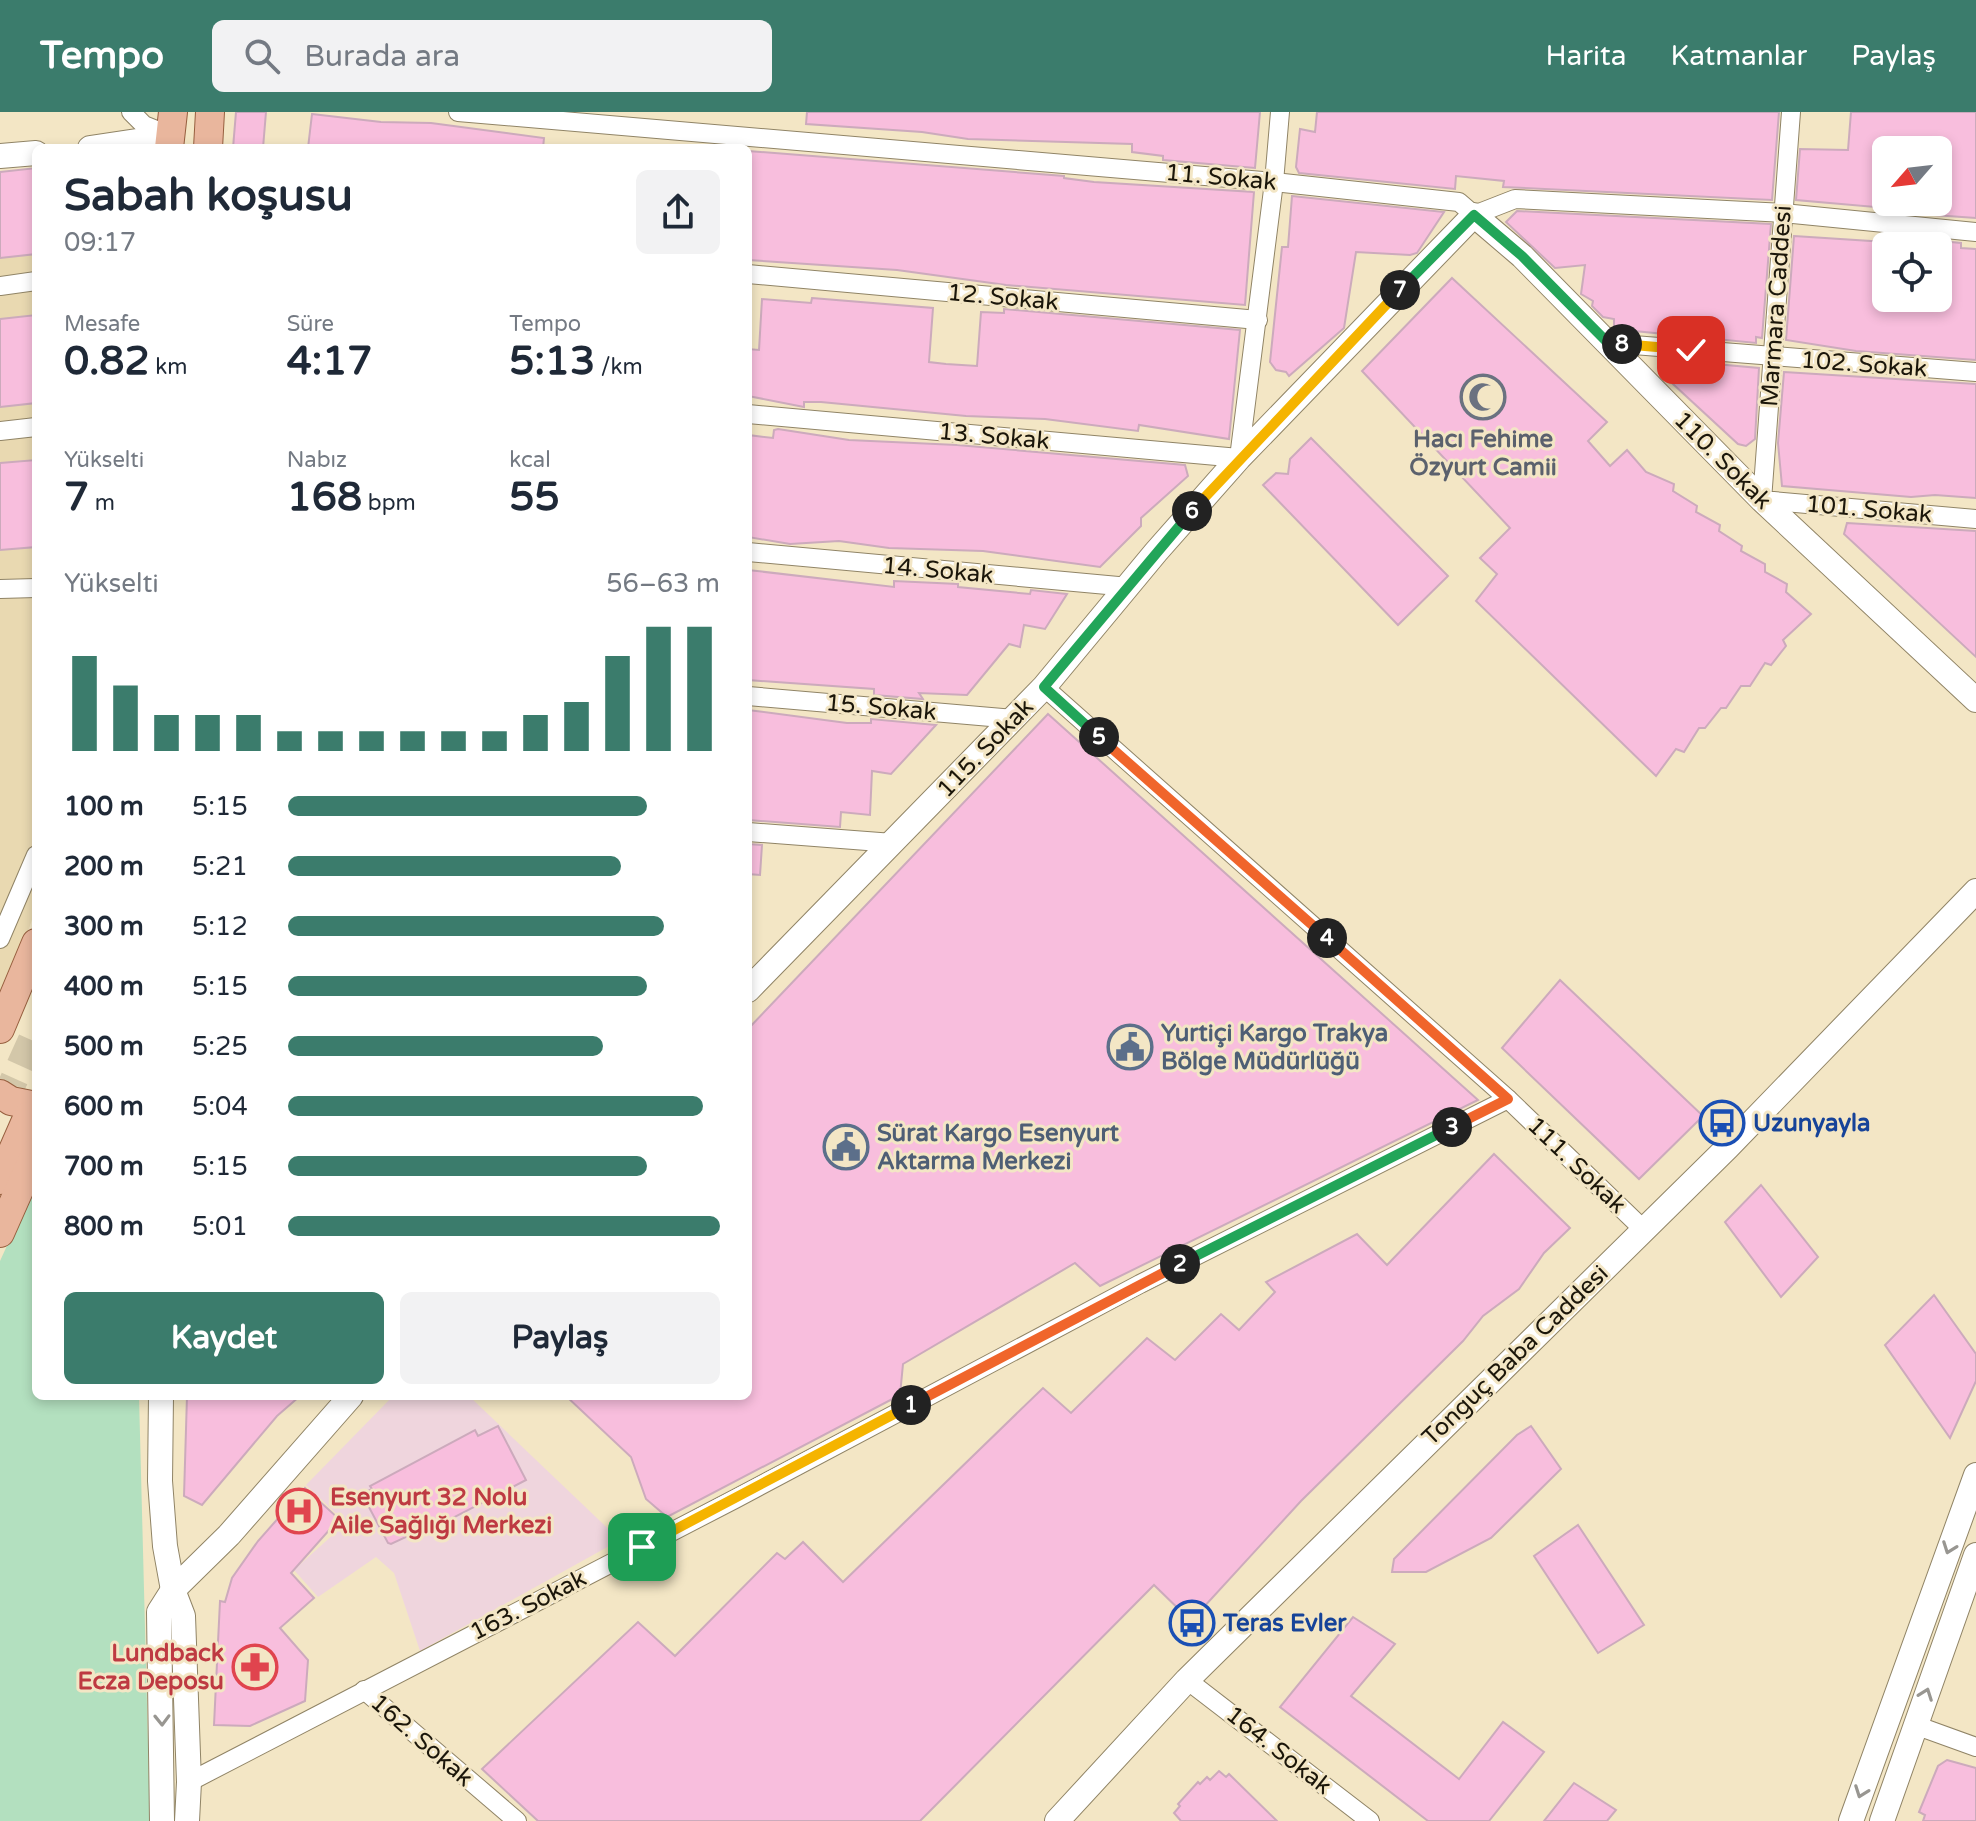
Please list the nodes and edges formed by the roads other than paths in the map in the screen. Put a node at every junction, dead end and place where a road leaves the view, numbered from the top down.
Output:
1 (131, 112) edge
2 (210, 112) edge
3 (458, 112) edge
4 (1280, 112) edge
5 (1791, 112) edge
6 (171, 132) edge
7 (110, 144) edge
8 (208, 144) edge
9 (32, 153) edge
10 (0, 156) edge
11 (1274, 182) junction
12 (1783, 213) junction
13 (1474, 215) junction
14 (1976, 232) edge
15 (752, 274) edge
16 (32, 282) edge
17 (0, 286) edge
18 (1258, 320) junction
19 (1608, 343) junction
20 (1774, 357) junction
21 (1976, 372) edge
22 (752, 414) edge
23 (32, 427) edge
24 (0, 431) edge
25 (1239, 458) junction
26 (1762, 500) junction
27 (1976, 519) edge
28 (752, 552) edge
29 (1129, 587) junction
30 (32, 588) edge
31 (0, 589) edge
32 (1044, 687) junction
33 (752, 696) edge
34 (1976, 700) edge
35 (1014, 719) junction
36 (752, 832) edge
37 (893, 843) junction
38 (32, 864) edge
39 (1976, 891) edge
40 (0, 939) edge
41 (32, 963) edge
42 (752, 983) edge
43 (26, 992) edge
44 (0, 1029) edge
45 (1508, 1099) junction
46 (13, 1106) edge
47 (32, 1161) edge
48 (0, 1180) edge
49 (1643, 1229) junction
50 (0, 1233) edge
51 (161, 1400) edge
52 (347, 1400) edge
53 (1976, 1475) edge
54 (1976, 1555) edge
55 (173, 1590) junction
56 (1187, 1680) junction
57 (364, 1690) junction
58 (1915, 1725) junction
59 (1976, 1747) edge
60 (189, 1782) junction
61 (162, 1821) edge
62 (187, 1821) edge
63 (517, 1821) edge
64 (1057, 1821) edge
65 (1370, 1821) edge
66 (1851, 1821) edge
67 (1882, 1821) edge

1 - 6 street
2 - 8 main road
3 - 11 street, 11. Sokak
4 - 11 street
5 - 12 street, Marmara Caddesi
6 - 7 street
9 - 10 street
11 - 13 street, 11. Sokak
11 - 18 street
12 - 13 street
12 - 14 street
12 - 20 street, Marmara Caddesi
13 - 19 street, 110. Sokak
13 - 25 street, 115. Sokak
15 - 18 street, 12. Sokak
16 - 17 street
18 - 25 street
19 - 20 street, 102. Sokak
19 - 26 street, 110. Sokak
20 - 21 street, 102. Sokak
20 - 26 street, Marmara Caddesi
22 - 25 street, 13. Sokak
23 - 24 street
25 - 29 street, 115. Sokak
26 - 27 street, 101. Sokak
26 - 34 street, 110. Sokak
28 - 29 street, 14. Sokak
29 - 32 street, 115. Sokak
30 - 31 street
32 - 35 street, 115. Sokak
32 - 45 street, 111. Sokak
33 - 35 street, 15. Sokak
35 - 37 street, 115. Sokak
36 - 37 street
37 - 42 street, 115. Sokak
38 - 40 street
39 - 49 street, Tonguç Baba Caddesi
41 - 43 main road
43 - 44 main road
45 - 49 street, 111. Sokak
45 - 57 street, 163. Sokak
46 - 48 main road
47 - 50 main road
49 - 56 street, Tonguç Baba Caddesi
51 - 55 street
52 - 55 street
53 -> 66 street
58 -> 54 street
55 - 60 street
55 -> 61 street
56 - 64 street, Tonguç Baba Caddesi
56 - 65 street, 164. Sokak
57 - 60 street, 163. Sokak
57 - 63 street, 162. Sokak
58 - 59 street
58 - 67 street
60 - 62 street

